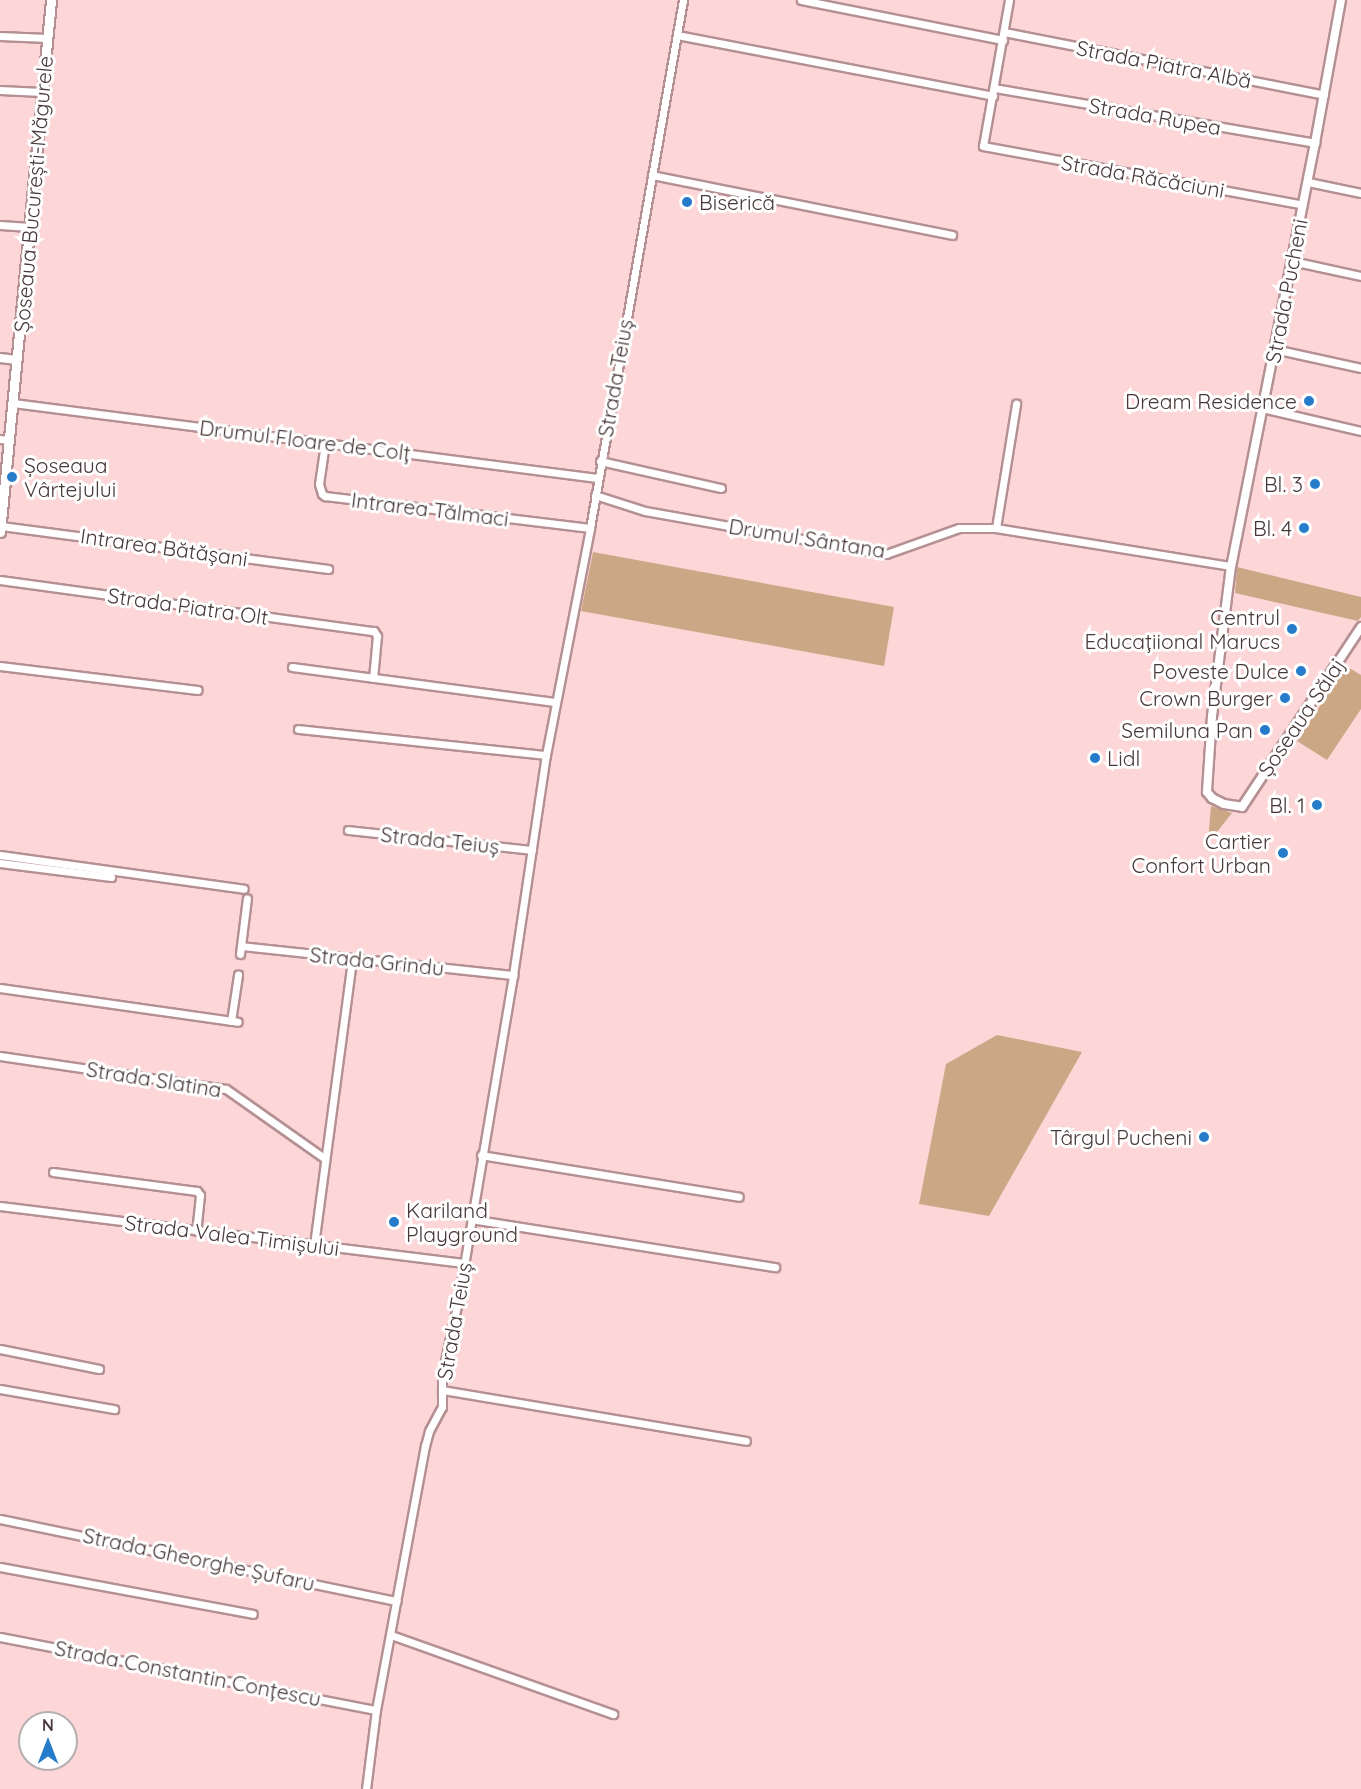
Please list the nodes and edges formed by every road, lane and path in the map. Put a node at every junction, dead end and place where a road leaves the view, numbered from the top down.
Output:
1 (51, 0) edge
2 (683, 0) edge
3 (801, 0) edge
4 (1009, 0) edge
5 (1341, 0) edge
6 (677, 35) junction
7 (0, 36) edge
8 (1003, 36) junction
9 (47, 38) junction
10 (994, 88) junction
11 (0, 90) edge
12 (42, 92) junction
13 (1324, 95) junction
14 (993, 96) junction
15 (1315, 143) junction
16 (652, 175) junction
17 (1308, 182) junction
18 (1361, 193) edge
19 (1303, 205) junction
20 (0, 225) edge
21 (30, 227) junction
22 (952, 235) dead end
23 (1292, 261) junction
24 (1361, 276) edge
25 (1274, 349) junction
26 (0, 358) edge
27 (17, 360) junction
28 (1361, 368) edge
29 (13, 403) junction
30 (1016, 404) dead end
31 (1262, 408) junction
32 (1361, 431) edge
33 (5, 440) edge
34 (325, 443) junction
35 (600, 461) junction
36 (597, 478) junction
37 (721, 488) dead end
38 (596, 495) junction
39 (1, 526) edge
40 (590, 528) junction
41 (996, 528) junction
42 (0, 532) edge
43 (1231, 566) junction
44 (328, 569) dead end
45 (0, 580) edge
46 (1360, 631) edge
47 (0, 666) edge
48 (292, 667) dead end
49 (373, 678) junction
50 (198, 690) dead end
51 (555, 702) junction
52 (298, 729) dead end
53 (546, 755) junction
54 (1242, 807) joint
55 (348, 830) dead end
56 (532, 850) junction
57 (0, 855) edge
58 (0, 862) edge
59 (111, 878) dead end
60 (244, 889) dead end
61 (247, 898) dead end
62 (241, 946) junction
63 (240, 954) dead end
64 (352, 959) junction
65 (238, 975) dead end
66 (513, 975) junction
67 (0, 988) edge
68 (0, 1056) edge
69 (481, 1155) junction
70 (324, 1158) junction
71 (53, 1172) dead end
72 (739, 1197) dead end
73 (0, 1206) edge
74 (471, 1219) junction
75 (196, 1231) junction
76 (314, 1245) junction
77 (464, 1263) junction
78 (775, 1267) dead end
79 (0, 1349) edge
80 (99, 1369) dead end
81 (0, 1389) edge
82 (442, 1390) junction
83 (114, 1409) dead end
84 (746, 1441) dead end
85 (0, 1519) edge
86 (0, 1567) edge
87 (397, 1600) junction
88 (253, 1614) dead end
89 (391, 1635) junction
90 (0, 1637) edge
91 (376, 1710) junction
92 (613, 1714) dead end
93 (366, 1789) edge

1 - 9 main road, Șoseaua București-Măgurele
2 - 6 street, Strada Teiuș
3 - 8 street, Strada Piatra Albă
4 - 8 street
5 - 13 street, Strada Pucheni
6 - 14 street
6 - 16 street, Strada Teiuș
7 - 9 street
8 - 10 street
8 - 13 street, Strada Piatra Albă
9 - 12 main road, Șoseaua București-Măgurele
10 - 14 street
10 - 15 street, Strada Rupea
11 - 12 street
12 - 21 main road, Șoseaua București-Măgurele
13 - 15 street, Strada Pucheni
14 - 19 street, Strada Răcăciuni
15 - 17 street, Strada Pucheni
16 - 22 street
16 - 35 street, Strada Teiuș
17 - 18 street
17 - 19 street, Strada Pucheni
19 - 23 street, Strada Pucheni
20 - 21 street
21 - 27 main road, Șoseaua București-Măgurele
23 - 24 street
23 - 25 street, Strada Pucheni
25 - 28 street
25 - 31 street, Strada Pucheni
26 - 27 street
27 - 29 main road, Șoseaua București-Măgurele
29 - 33 main road, Șoseaua București-Măgurele
29 - 34 street, Drumul Floare de Colț
30 - 41 street
31 - 32 street
31 - 43 street, Strada Pucheni
33 - 39 main road, Șoseaua București-Măgurele
34 - 36 street, Drumul Floare de Colț
34 - 40 street, Intrarea Tălmaci
35 - 36 street, Strada Teiuș
35 - 37 street
36 - 38 street, Strada Teiuș
38 - 40 street, Strada Teiuș
38 - 41 street, Drumul Sântana
39 - 42 main road, Șoseaua București-Măgurele
39 - 44 street, Intrarea Bătășani
40 - 51 street, Strada Teiuș
41 - 43 street, Drumul Sântana
43 - 54 street, Strada Pucheni
45 - 49 street, Strada Piatra Olt
46 - 54 street, Șoseaua Sălaj
47 - 50 street
48 - 49 street
49 - 51 street
51 - 53 street, Strada Teiuș
52 - 53 street
53 - 56 street, Strada Teiuș
55 - 56 street, Strada Teiuș
56 - 66 street, Strada Teiuș
57 - 60 street
58 - 59 street
61 - 62 street
62 - 63 street
62 - 64 street, Strada Grindu
64 - 66 street, Strada Grindu
64 - 70 street
65 - 67 street
66 - 69 street, Strada Teiuș
68 - 70 street, Strada Slatina
69 - 72 street
69 - 74 street, Strada Teiuș
70 - 76 street
71 - 75 street
73 - 75 street, Strada Valea Timișului
74 - 77 street, Strada Teiuș
74 - 78 street
75 - 76 street, Strada Valea Timișului
76 - 77 street, Strada Valea Timișului
77 - 82 street, Strada Teiuș
79 - 80 street
81 - 83 street
82 - 84 street
82 - 87 street, Strada Teiuș
85 - 87 street, Strada Gheorghe Șufaru
86 - 88 street
87 - 89 street, Strada Teiuș
89 - 91 street, Strada Teiuș
89 - 92 street
90 - 91 street, Strada Constantin Conțescu
91 - 93 street, Strada Teiuș

